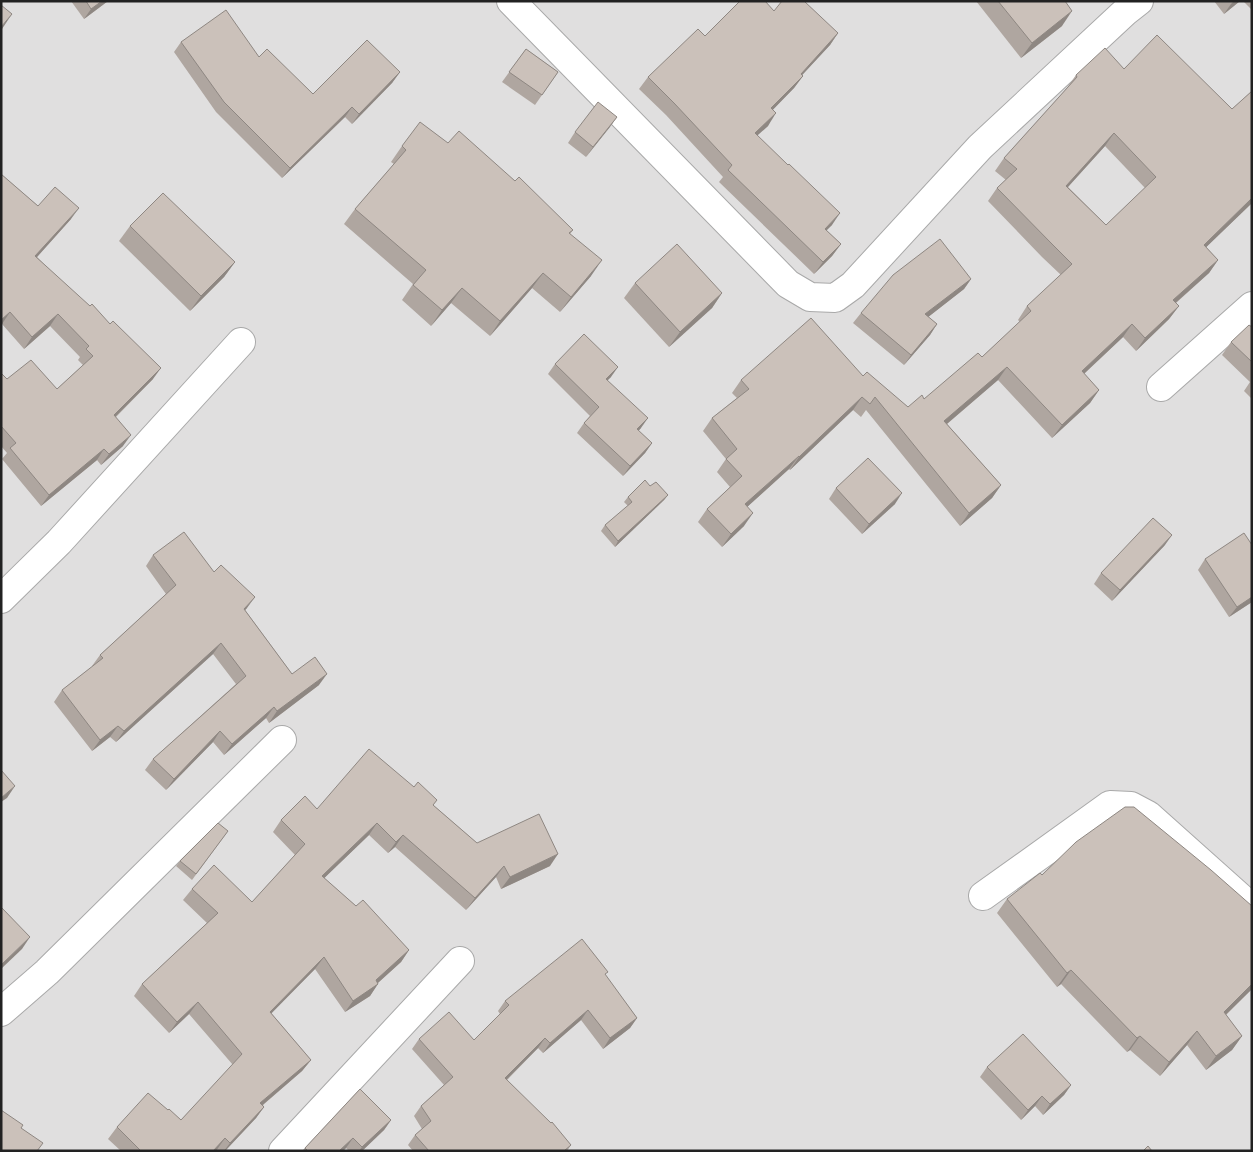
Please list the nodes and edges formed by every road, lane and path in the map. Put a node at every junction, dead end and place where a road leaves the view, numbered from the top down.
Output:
1 (1139, 1) edge
2 (516, 3) edge
3 (1252, 306) edge
4 (241, 342) dead end
5 (1161, 387) dead end
6 (1, 599) edge
7 (282, 740) dead end
8 (983, 896) dead end
9 (1252, 908) edge
10 (460, 961) dead end
11 (1, 1012) edge
12 (283, 1151) edge

1 - 2 street
3 - 5 street
4 - 6 street
7 - 11 street
8 - 9 street
10 - 12 street

